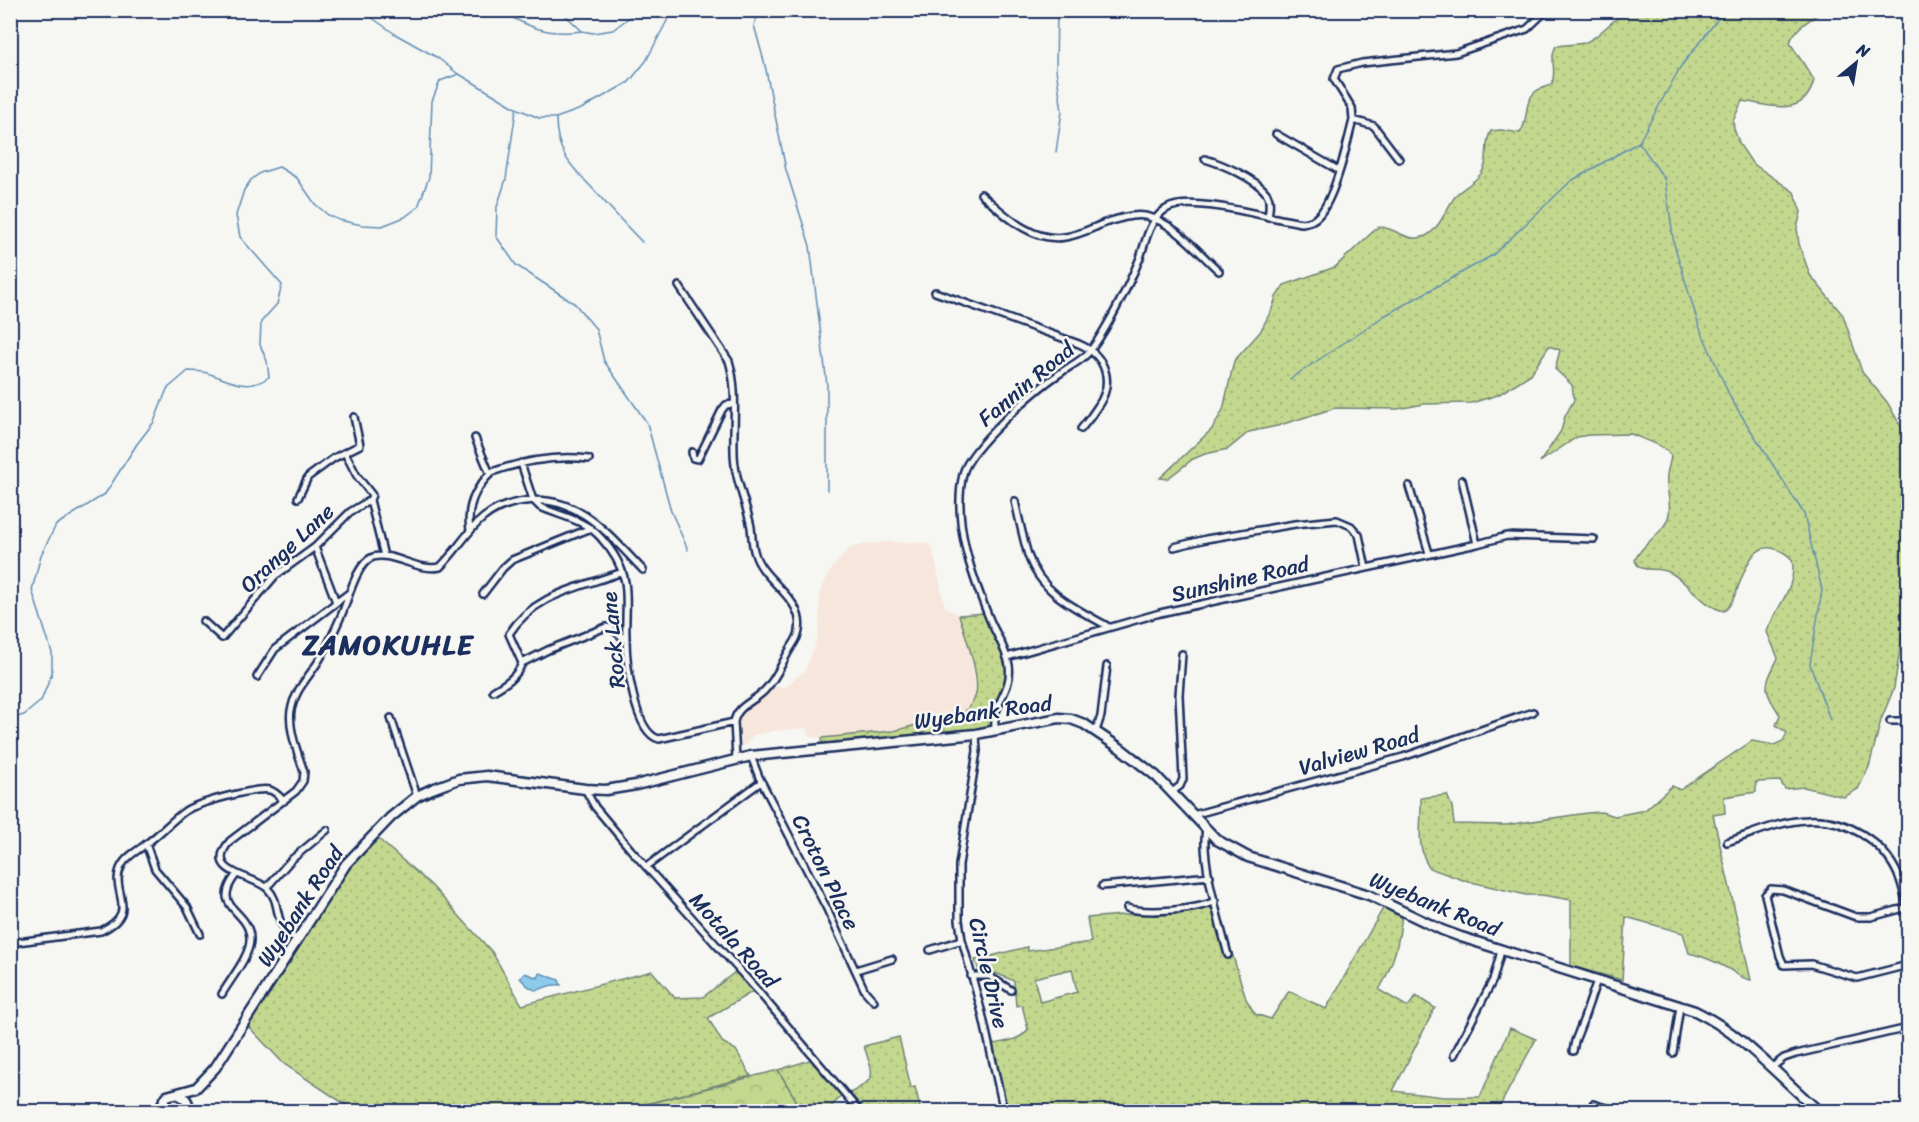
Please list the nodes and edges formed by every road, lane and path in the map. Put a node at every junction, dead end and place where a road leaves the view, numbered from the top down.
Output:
1 (1547, 10) edge
2 (1353, 120) junction
3 (1276, 134) dead end
4 (1205, 159) dead end
5 (1399, 159) dead end
6 (1338, 170) junction
7 (981, 194) dead end
8 (1269, 217) junction
9 (1155, 220) junction
10 (1219, 271) dead end
11 (679, 286) dead end
12 (935, 292) dead end
13 (1091, 350) junction
14 (735, 404) junction
15 (354, 417) dead end
16 (1081, 429) dead end
17 (475, 438) dead end
18 (692, 452) dead end
19 (345, 453) junction
20 (589, 459) dead end
21 (521, 463) junction
22 (490, 474) junction
23 (1462, 480) dead end
24 (1409, 486) dead end
25 (298, 498) dead end
26 (371, 498) junction
27 (533, 500) junction
28 (1015, 501) dead end
29 (591, 528) junction
30 (470, 530) junction
31 (1594, 539) dead end
32 (1476, 541) junction
33 (315, 547) junction
34 (1174, 547) dead end
35 (1429, 554) junction
36 (384, 556) junction
37 (1366, 568) junction
38 (643, 570) dead end
39 (622, 572) junction
40 (351, 592) junction
41 (483, 594) dead end
42 (336, 602) junction
43 (203, 621) dead end
44 (1109, 627) junction
45 (626, 640) junction
46 (1182, 654) dead end
47 (1007, 657) junction
48 (522, 663) junction
49 (1107, 666) dead end
50 (257, 677) dead end
51 (493, 691) dead end
52 (1533, 712) dead end
53 (391, 718) dead end
54 (1890, 721) dead end
55 (1908, 721) edge
56 (734, 722) junction
57 (995, 730) junction
58 (1096, 731) junction
59 (976, 734) junction
60 (751, 756) junction
61 (736, 758) junction
62 (761, 782) junction
63 (585, 789) junction
64 (1172, 792) junction
65 (417, 796) junction
66 (284, 801) junction
67 (1193, 815) junction
68 (1206, 829) junction
69 (327, 830) dead end
70 (1727, 842) dead end
71 (146, 844) junction
72 (646, 867) junction
73 (236, 875) junction
74 (1210, 876) junction
75 (1102, 885) dead end
76 (267, 887) junction
77 (1215, 901) junction
78 (1908, 907) edge
79 (1127, 908) dead end
80 (200, 934) dead end
81 (298, 940) junction
82 (962, 940) junction
83 (10, 943) edge
84 (930, 950) dead end
85 (1501, 951) junction
86 (1228, 955) dead end
87 (892, 959) dead end
88 (1908, 965) edge
89 (856, 970) junction
90 (971, 976) junction
91 (1597, 980) junction
92 (1011, 990) dead end
93 (222, 994) dead end
94 (874, 1001) dead end
95 (1680, 1006) junction
96 (1908, 1028) edge
97 (1573, 1051) dead end
98 (1672, 1053) dead end
99 (1454, 1055) dead end
100 (1771, 1068) junction
101 (196, 1088) junction
102 (176, 1094) junction
103 (1593, 1104) dead end
104 (163, 1108) edge
105 (188, 1109) edge
106 (155, 1112) edge
107 (860, 1112) edge
108 (1004, 1112) edge
109 (1619, 1112) edge
110 (1820, 1112) edge

1 - 2 street
2 - 5 street
2 - 6 street
3 - 6 street
4 - 8 street
6 - 8 street
7 - 9 street
8 - 9 street
9 - 10 street
9 - 13 street, Fannin Road
11 - 14 street
12 - 13 street
13 - 16 street
13 - 47 street, Fannin Road
14 - 18 street
14 - 56 street
15 - 19 street
17 - 22 street
19 - 25 street
19 - 26 street
20 - 21 street
21 - 22 street
21 - 27 street
22 - 30 street
23 - 32 street
24 - 35 street
26 - 33 street, Orange Lane
26 - 36 street
27 - 29 street, Rock Lane
27 - 30 street
27 - 38 street
28 - 44 street
29 - 39 street, Rock Lane
29 - 41 street
30 - 36 street
31 - 32 street, Sunshine Road
32 - 35 street, Sunshine Road
33 - 42 street
33 - 43 street, Orange Lane
34 - 37 street
35 - 37 street, Sunshine Road
36 - 40 street
37 - 44 street, Sunshine Road
39 - 45 street, Rock Lane
39 - 48 street
40 - 42 street
40 - 66 street
42 - 50 street
44 - 47 street, Sunshine Road
45 - 48 street
45 - 56 street, Rock Lane
46 - 64 street
47 - 57 street, Fannin Road
48 - 51 street
49 - 58 street
52 - 67 street, Valview Road
53 - 65 street
54 - 55 street
56 - 61 street
57 - 58 street, Wyebank Road
57 - 59 street, Wyebank Road
58 - 64 street, Wyebank Road
59 - 60 street, Wyebank Road
59 - 82 street, Circle Drive
60 - 61 street, Wyebank Road
60 - 62 street, Croton Place
61 - 63 street, Wyebank Road
62 - 72 street
62 - 89 street, Croton Place
63 - 65 street, Wyebank Road
63 - 72 street, Motala Road
64 - 67 street, Wyebank Road
65 - 81 street, Wyebank Road
66 - 71 street
66 - 73 street
67 - 68 street, Wyebank Road
68 - 74 street
68 - 85 street, Wyebank Road
69 - 76 street
70 - 78 street
71 - 80 street
71 - 83 street
72 - 107 street, Motala Road
73 - 76 street
73 - 93 street
74 - 75 street
74 - 77 street
76 - 81 street
77 - 79 street
77 - 86 street
78 - 88 street
81 - 101 street, Wyebank Road
82 - 84 street
82 - 90 street, Circle Drive
85 - 91 street, Wyebank Road
85 - 99 street
87 - 89 street
89 - 94 street, Croton Place
90 - 92 street
90 - 108 street, Circle Drive
91 - 95 street, Wyebank Road
91 - 97 street
95 - 98 street
95 - 100 street, Wyebank Road
96 - 100 street
100 - 110 street, Wyebank Road
101 - 102 street
101 - 105 street, Wyebank Road
102 - 104 street
102 - 105 street
103 - 109 street
104 - 106 street

